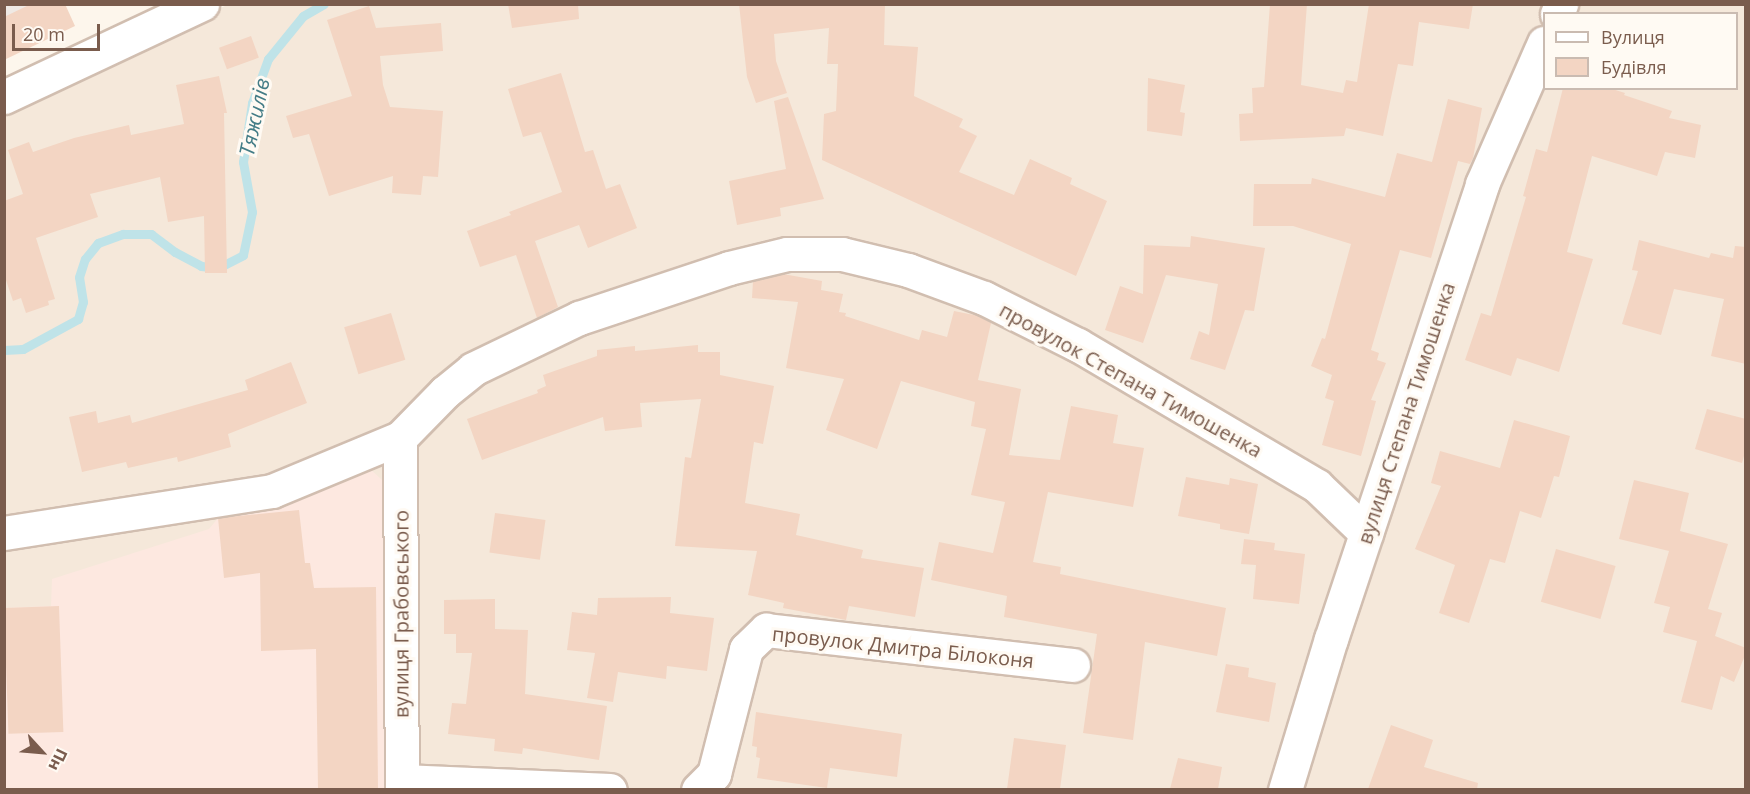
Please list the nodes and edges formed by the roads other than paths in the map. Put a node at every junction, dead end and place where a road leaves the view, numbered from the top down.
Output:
1 (202, 4) edge
2 (1543, 47) edge
3 (4, 97) edge
4 (400, 438) junction
5 (4, 533) edge
6 (1366, 533) junction
7 (1073, 665) dead end
8 (402, 785) edge
9 (609, 789) edge
10 (698, 789) edge
11 (1285, 789) edge

1 - 3 street
2 - 6 street, вулиця Степана Тимошенка
4 - 5 street, провулок Степана Тимошенка
4 - 6 street, провулок Степана Тимошенка
4 - 8 street, вулиця Грабовського
6 - 11 street, вулиця Степана Тимошенка
7 - 10 street, провулок Дмитра Білоконя
8 - 9 street

